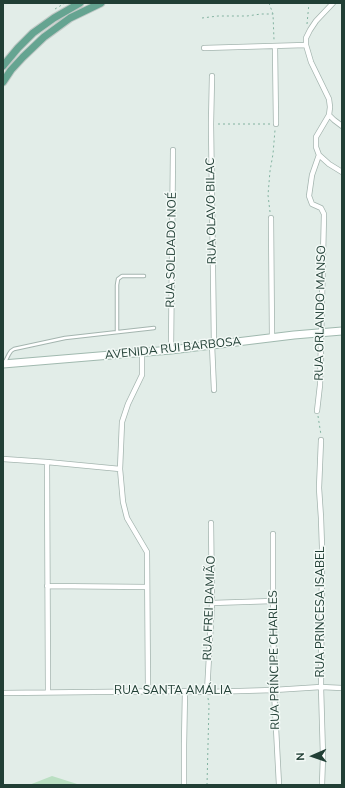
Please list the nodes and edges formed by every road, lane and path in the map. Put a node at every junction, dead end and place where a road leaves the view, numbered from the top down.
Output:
1 (80, 3) edge
2 (101, 3) edge
3 (269, 3) edge
4 (309, 3) edge
5 (333, 3) edge
6 (273, 14) junction
7 (202, 18) dead end
8 (307, 24) dead end
9 (306, 45) junction
10 (274, 47) junction
11 (204, 48) dead end
12 (3, 66) edge
13 (212, 76) dead end
14 (3, 82) edge
15 (329, 115) junction
16 (211, 124) junction
17 (276, 124) junction
18 (342, 126) edge
19 (173, 150) dead end
20 (319, 155) junction
21 (342, 172) edge
22 (271, 218) joint
23 (144, 276) dead end
24 (154, 328) dead end
25 (342, 331) edge
26 (117, 332) junction
27 (320, 333) junction
28 (272, 338) junction
29 (213, 345) junction
30 (171, 350) junction
31 (142, 352) junction
32 (3, 364) edge
33 (214, 390) dead end
34 (317, 411) joint
35 (321, 440) joint
36 (3, 459) edge
37 (47, 462) junction
38 (120, 469) junction
39 (211, 523) dead end
40 (273, 534) dead end
41 (47, 586) junction
42 (147, 587) junction
43 (273, 601) junction
44 (212, 603) junction
45 (321, 687) junction
46 (342, 688) edge
47 (274, 690) junction
48 (148, 691) junction
49 (186, 691) junction
50 (48, 692) junction
51 (207, 692) junction
52 (3, 693) edge
53 (184, 785) edge
54 (207, 785) edge
55 (280, 785) edge
56 (322, 785) edge

1 - 12 main road
2 - 14 main road
3 - 6 path
4 - 8 path
5 - 9 street
6 - 7 path
6 - 10 path
9 - 10 street
9 - 15 street
10 - 11 street
10 - 17 street
13 - 16 street, RUA OLAVO BILAC
15 - 18 street
15 - 20 street
16 - 17 path
16 - 29 street, RUA OLAVO BILAC
17 - 22 path
19 - 30 street, RUA SOLDADO NOÉ
20 - 21 street
20 - 27 street, RUA ORLANDO MANSO
22 - 28 street
23 - 26 lane
24 - 26 lane
25 - 27 street, AVENIDA RUI BARBOSA
26 - 32 lane
27 - 28 street, AVENIDA RUI BARBOSA
27 - 34 street, RUA ORLANDO MANSO
28 - 29 street, AVENIDA RUI BARBOSA
29 - 30 street, AVENIDA RUI BARBOSA
29 - 33 street, RUA OLAVO BILAC
30 - 31 street, AVENIDA RUI BARBOSA
31 - 32 street, AVENIDA RUI BARBOSA
31 - 38 street
34 - 35 path
35 - 45 street, RUA PRINCESA ISABEL
36 - 37 street
37 - 38 street
37 - 41 street
38 - 42 street
39 - 44 street, RUA FREI DAMIÃO
40 - 43 street, RUA PRÍNCIPE CHARLES
41 - 42 street
41 - 50 street
42 - 48 street
43 - 44 street
43 - 47 street, RUA PRÍNCIPE CHARLES
44 - 51 street, RUA FREI DAMIÃO
45 - 46 street, RUA SANTA AMÁLIA
45 - 47 street, RUA SANTA AMÁLIA
45 - 56 street, RUA PRINCESA ISABEL
47 - 51 street, RUA SANTA AMÁLIA
47 - 55 street, RUA PRÍNCIPE CHARLES
48 - 49 street, RUA SANTA AMÁLIA
48 - 50 street, RUA SANTA AMÁLIA
49 - 51 street, RUA SANTA AMÁLIA
49 - 53 street
50 - 52 street, RUA SANTA AMÁLIA
51 - 54 path

